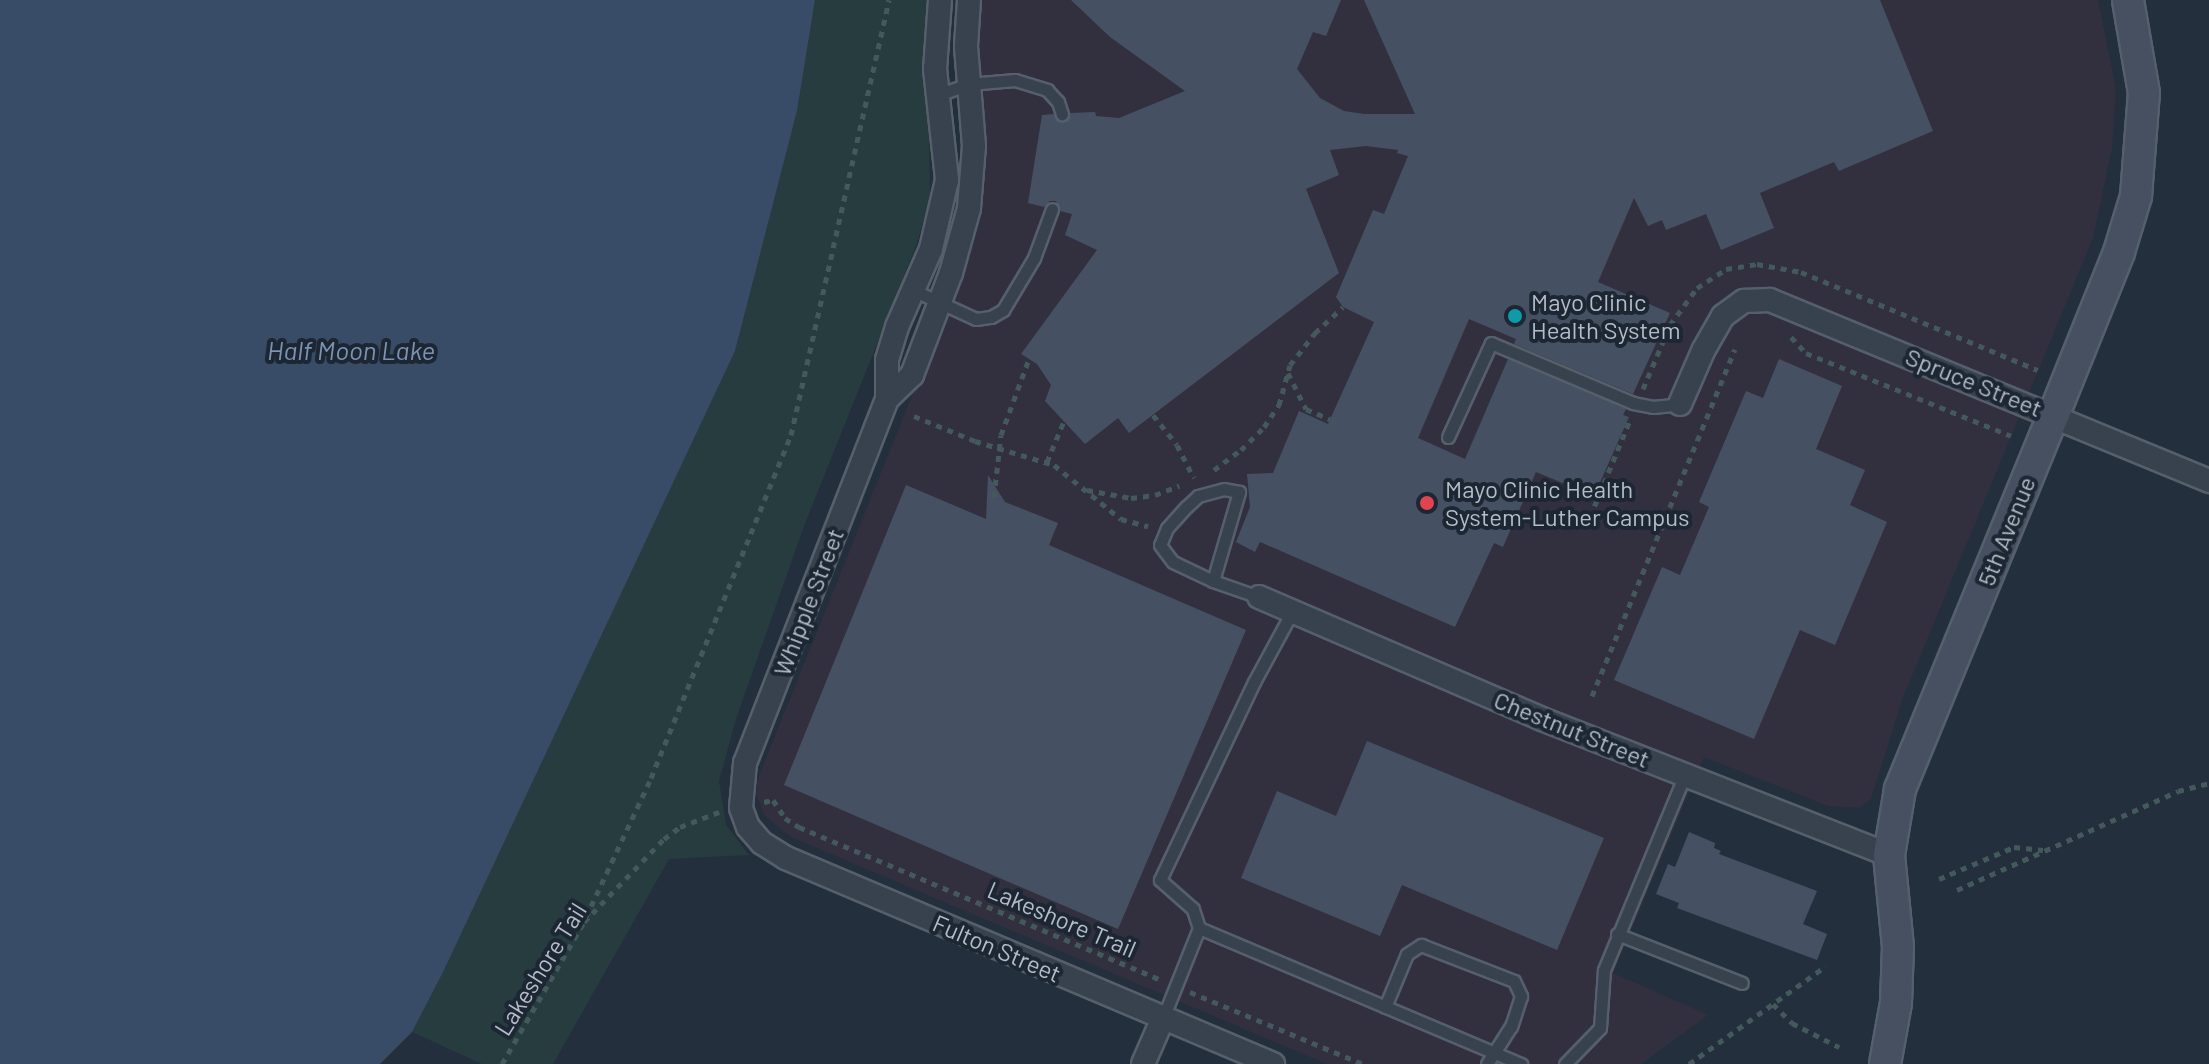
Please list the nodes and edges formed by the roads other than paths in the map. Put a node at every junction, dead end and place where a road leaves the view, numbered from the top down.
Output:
1 (940, 0) edge
2 (969, 0) edge
3 (2128, 0) edge
4 (969, 84) junction
5 (938, 95) junction
6 (1062, 114) dead end
7 (1052, 209) dead end
8 (915, 291) junction
9 (940, 304) junction
10 (887, 399) junction
11 (1680, 404) joint
12 (2054, 414) junction
13 (1448, 437) dead end
14 (2209, 481) edge
15 (1213, 581) junction
16 (1259, 597) joint
17 (1292, 612) junction
18 (1685, 774) junction
19 (740, 808) joint
20 (1889, 855) junction
21 (1199, 928) junction
22 (1617, 934) junction
23 (1742, 983) dead end
24 (1385, 1007) junction
25 (1163, 1018) junction
26 (1492, 1052) junction
27 (1143, 1064) edge
28 (1273, 1064) edge
29 (1487, 1064) edge
30 (1521, 1064) edge
31 (1565, 1064) edge
32 (1885, 1064) edge

1 - 5 street, Whipple Street
2 - 4 street, Whipple Street
3 - 12 main road, 5th Avenue
4 - 5 lane
4 - 6 lane
4 - 9 street, Whipple Street
5 - 8 street, Whipple Street
7 - 9 lane
8 - 9 lane
8 - 10 street, Whipple Street
9 - 10 street, Whipple Street
10 - 19 street, Whipple Street
11 - 12 street, Spruce Street
11 - 13 lane
12 - 14 street, Spruce Street
12 - 20 main road, 5th Avenue
15 - 15 lane
15 - 16 lane
16 - 17 street, Chestnut Street
17 - 18 street, Chestnut Street
17 - 21 lane
18 - 20 street, Chestnut Street
18 - 22 lane
19 - 25 street, Fulton Street
20 - 32 main road, 5th Avenue
21 - 24 lane
21 - 25 lane
22 - 23 lane
22 - 31 lane
24 - 26 lane
24 - 26 lane
25 - 27 street
25 - 28 street, Fulton Street
26 - 29 lane
26 - 30 lane

